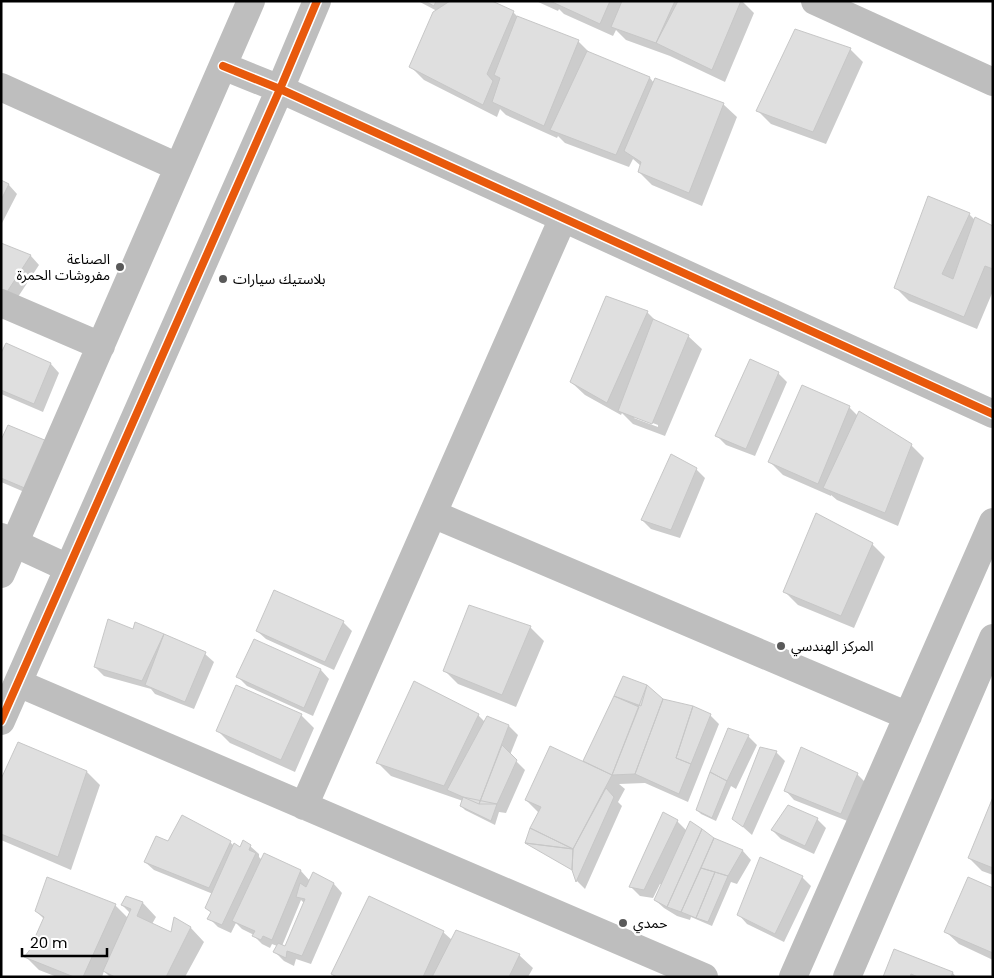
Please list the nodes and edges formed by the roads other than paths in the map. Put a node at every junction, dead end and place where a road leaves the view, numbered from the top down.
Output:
1 (251, 1) edge
2 (317, 1) edge
3 (816, 1) edge
4 (223, 66) junction
5 (993, 82) edge
6 (1, 87) edge
7 (280, 89) junction
8 (178, 167) junction
9 (562, 218) junction
10 (1, 303) edge
11 (101, 346) junction
12 (993, 414) edge
13 (433, 514) junction
14 (993, 522) edge
15 (8, 540) edge
16 (68, 568) junction
17 (1, 574) edge
18 (993, 638) edge
19 (18, 683) junction
20 (908, 716) junction
21 (1, 721) edge
22 (304, 806) junction
23 (704, 977) edge
24 (793, 977) edge
25 (847, 977) edge

1 - 4 street
2 - 7 street
3 - 5 street
4 - 7 street
4 - 8 street
6 - 8 street
7 - 9 street
7 - 16 street
8 - 11 street
9 - 12 street
9 - 13 street
10 - 11 street
11 - 15 street
13 - 20 street
13 - 22 street
14 - 20 street
15 - 16 street
15 - 17 street
16 - 19 street
18 - 25 street
19 - 21 street
19 - 22 street
20 - 24 street
22 - 23 street

